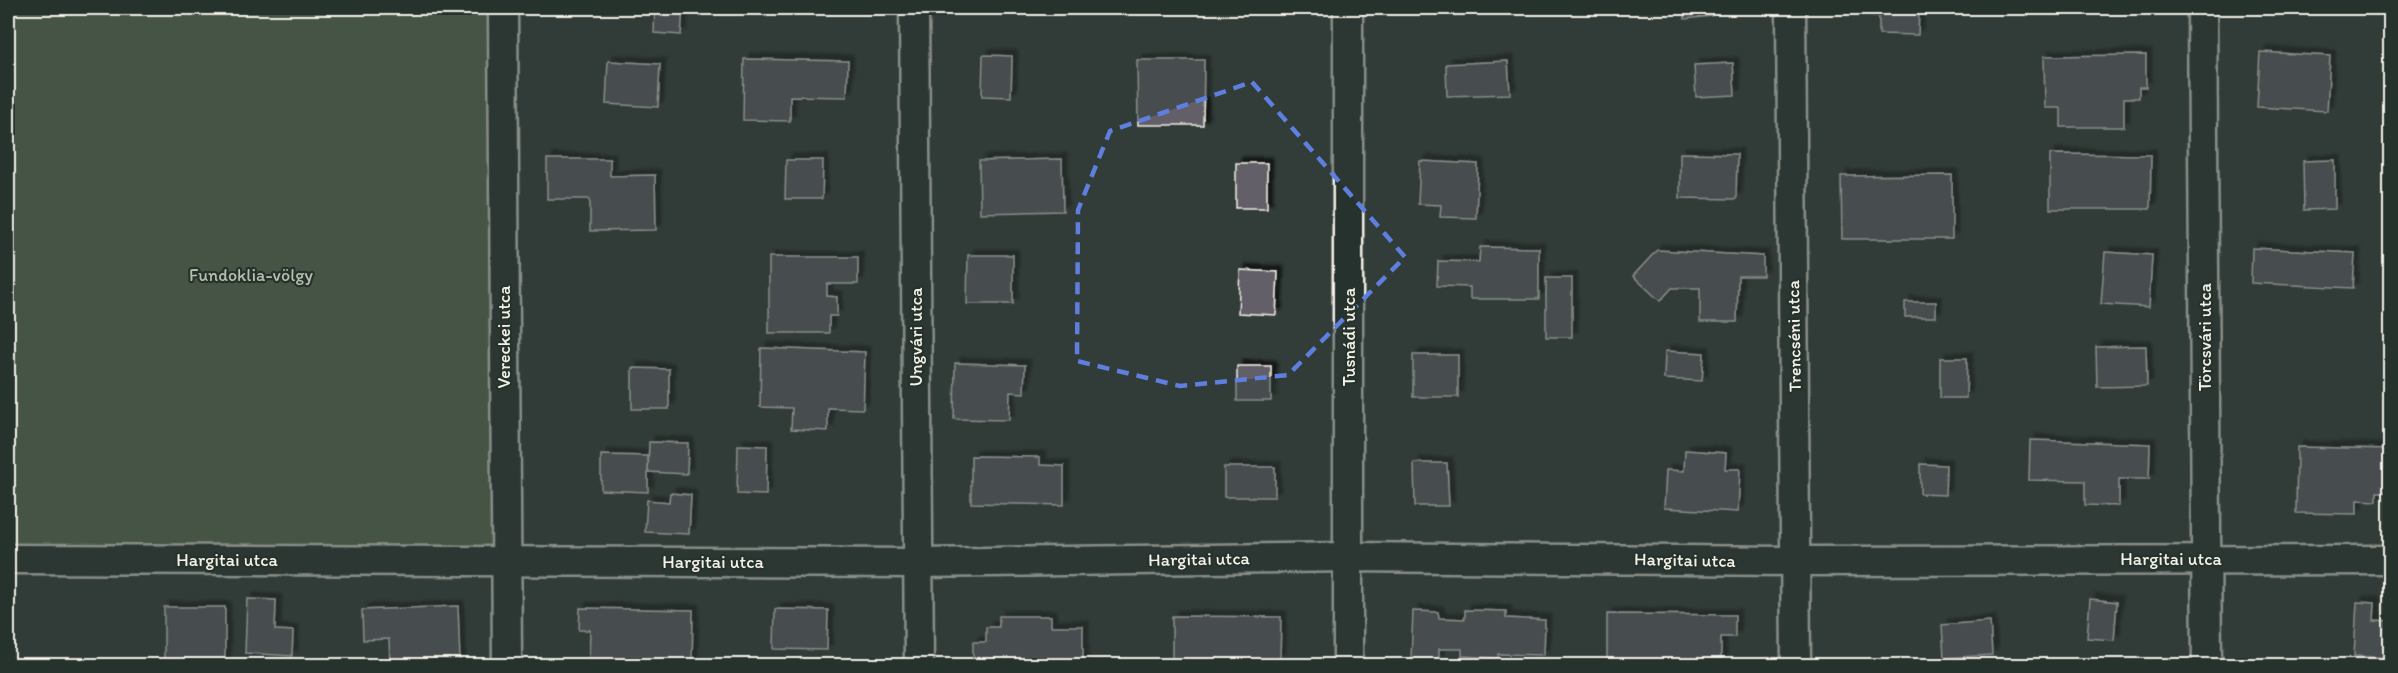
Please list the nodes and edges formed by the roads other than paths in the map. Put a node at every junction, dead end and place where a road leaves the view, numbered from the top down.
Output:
1 (503, 8) edge
2 (914, 8) edge
3 (1348, 8) edge
4 (1791, 8) edge
5 (2202, 8) edge
6 (1349, 557) junction
7 (8, 559) edge
8 (2206, 559) junction
9 (2391, 560) edge
10 (1796, 561) junction
11 (506, 562) junction
12 (919, 563) junction
13 (507, 666) edge
14 (919, 666) edge
15 (1348, 666) edge
16 (1796, 666) edge
17 (2207, 666) edge

1 - 11 street, Vereckei utca
2 - 12 street, Ungvári utca
3 - 6 street, Tusnádi utca
4 - 10 street, Trencséni utca
5 - 8 street, Törcsvári utca
6 - 10 street, Hargitai utca
6 - 12 street, Hargitai utca
6 - 15 street, Tusnádi utca
7 - 11 street, Hargitai utca
8 - 9 street, Hargitai utca
8 - 10 street, Hargitai utca
8 - 17 street, Törcsvári utca
10 - 16 street, Trencséni utca
11 - 12 street, Hargitai utca
11 - 13 street, Vereckei utca
12 - 14 street, Ungvári utca

